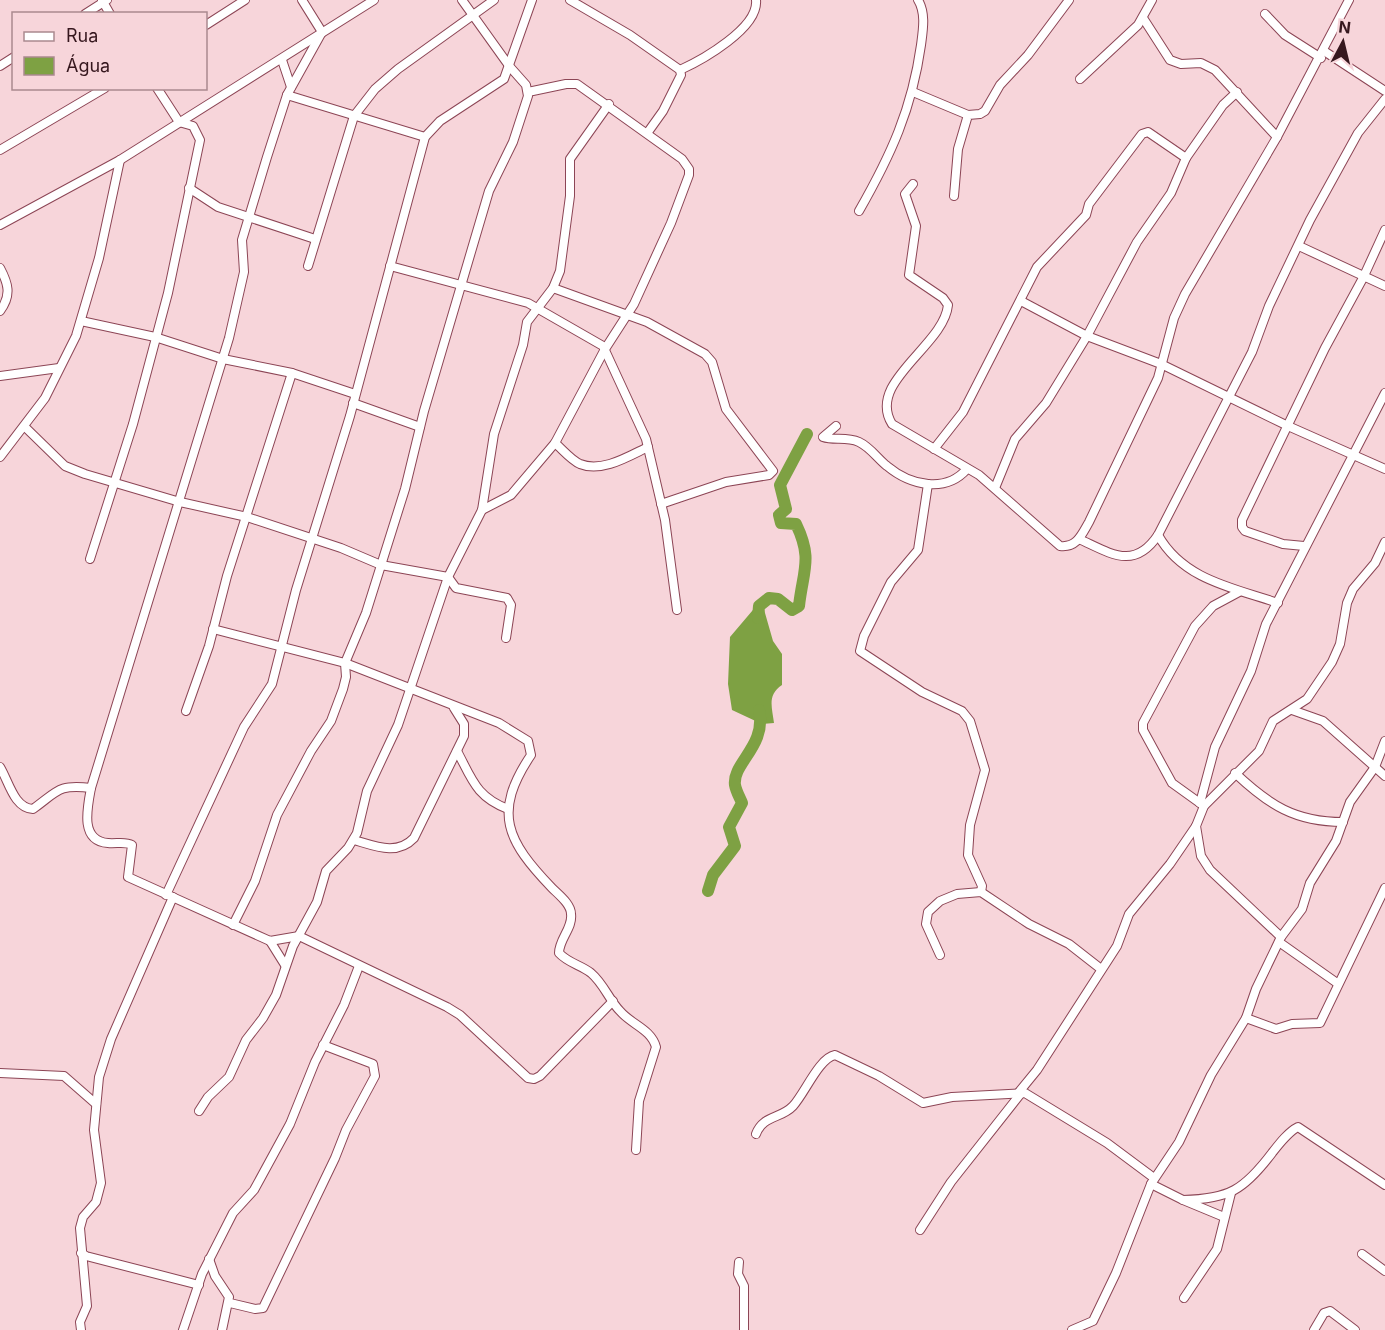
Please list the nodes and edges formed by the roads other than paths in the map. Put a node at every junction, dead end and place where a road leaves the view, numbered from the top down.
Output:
1 (245, 0) edge
2 (302, 0) edge
3 (374, 0) edge
4 (462, 0) edge
5 (494, 0) edge
6 (532, 0) edge
7 (570, 0) edge
8 (756, 0) edge
9 (918, 0) edge
10 (1068, 0) edge
11 (1152, 0) edge
12 (1349, 0) edge
13 (104, 1) edge
14 (88, 12) edge
15 (1265, 14) dead end
16 (473, 16) junction
17 (1143, 18) junction
18 (207, 24) edge
19 (322, 32) junction
20 (1322, 55) junction
21 (282, 60) junction
22 (510, 67) junction
23 (680, 70) junction
24 (1080, 79) dead end
25 (102, 90) edge
26 (158, 90) edge
27 (289, 91) junction
28 (1385, 91) edge
29 (528, 92) junction
30 (913, 92) junction
31 (1236, 92) junction
32 (1385, 99) edge
33 (609, 104) junction
34 (968, 115) junction
35 (354, 116) junction
36 (178, 122) junction
37 (648, 132) junction
38 (425, 137) junction
39 (1277, 137) junction
40 (0, 150) edge
41 (1186, 158) junction
42 (120, 160) junction
43 (913, 184) dead end
44 (189, 188) junction
45 (954, 196) dead end
46 (859, 212) dead end
47 (249, 217) junction
48 (0, 225) edge
49 (1385, 230) edge
50 (315, 239) junction
51 (1299, 246) junction
52 (308, 266) dead end
53 (390, 266) junction
54 (0, 268) edge
55 (1364, 278) junction
56 (461, 284) junction
57 (1385, 286) edge
58 (553, 288) junction
59 (1021, 301) junction
60 (538, 307) junction
61 (0, 311) edge
62 (627, 315) junction
63 (81, 321) junction
64 (1087, 336) junction
65 (155, 337) junction
66 (605, 349) junction
67 (223, 359) junction
68 (1161, 364) junction
69 (58, 368) junction
70 (292, 373) junction
71 (0, 376) edge
72 (1385, 393) edge
73 (1227, 397) junction
74 (354, 398) junction
75 (836, 426) dead end
76 (1288, 426) junction
77 (25, 427) junction
78 (420, 427) junction
79 (555, 442) junction
80 (648, 447) junction
81 (934, 449) junction
82 (1352, 454) junction
83 (0, 457) edge
84 (967, 469) junction
85 (1385, 469) edge
86 (116, 481) junction
87 (928, 484) junction
88 (995, 488) junction
89 (180, 502) junction
90 (661, 504) junction
91 (482, 510) junction
92 (247, 517) junction
93 (1158, 536) junction
94 (312, 538) junction
95 (1079, 539) junction
96 (1385, 542) edge
97 (1304, 546) junction
98 (90, 559) dead end
99 (381, 565) junction
100 (448, 577) junction
101 (1239, 592) junction
102 (1278, 603) junction
103 (678, 610) dead end
104 (213, 629) junction
105 (506, 638) dead end
106 (282, 648) junction
107 (345, 663) junction
108 (411, 687) junction
109 (453, 707) junction
110 (1291, 710) junction
111 (186, 711) dead end
112 (1385, 741) edge
113 (457, 751) junction
114 (1375, 766) junction
115 (0, 767) edge
116 (1235, 774) junction
117 (1385, 776) edge
118 (92, 788) junction
119 (1202, 805) junction
120 (508, 809) junction
121 (1343, 822) junction
122 (1196, 826) junction
123 (354, 840) junction
124 (1385, 888) edge
125 (981, 892) junction
126 (169, 896) junction
127 (233, 925) junction
128 (299, 936) junction
129 (1280, 939) junction
130 (270, 941) junction
131 (940, 955) dead end
132 (285, 965) junction
133 (359, 966) junction
134 (1101, 969) junction
135 (1337, 983) junction
136 (613, 1001) junction
137 (1246, 1018) junction
138 (323, 1045) junction
139 (0, 1074) edge
140 (1021, 1092) junction
141 (96, 1104) junction
142 (199, 1111) dead end
143 (756, 1134) dead end
144 (636, 1150) dead end
145 (1153, 1181) junction
146 (1385, 1185) edge
147 (1231, 1193) junction
148 (1183, 1200) junction
149 (1224, 1217) junction
150 (920, 1230) dead end
151 (81, 1253) junction
152 (1362, 1254) dead end
153 (209, 1259) junction
154 (739, 1262) dead end
155 (1385, 1271) edge
156 (199, 1285) junction
157 (1184, 1298) dead end
158 (230, 1303) junction
159 (81, 1330) edge
160 (183, 1330) edge
161 (222, 1330) edge
162 (744, 1330) edge
163 (1072, 1330) edge
164 (1314, 1330) edge
165 (1355, 1330) edge

1 - 18 street
2 - 19 street
3 - 19 street
4 - 16 street
5 - 16 street
6 - 22 street
7 - 23 street
8 - 23 street
9 - 30 street
10 - 34 street
11 - 17 street
12 - 20 street
13 - 14 street
15 - 20 street
16 - 22 street
16 - 35 street
17 - 24 street
17 - 31 street
19 - 21 street
19 - 27 street
20 - 28 street
20 - 39 street
21 - 27 street
21 - 36 street
22 - 29 street
22 - 38 street
23 - 37 street
25 - 40 street
26 - 36 street
27 - 35 street
27 - 47 street
29 - 33 street
29 - 56 street
30 - 34 street
30 - 46 street
31 - 39 street
31 - 41 street
32 - 51 street
33 - 37 street
33 - 58 street
34 - 45 street
35 - 38 street
35 - 50 street
36 - 42 street
36 - 44 street
37 - 62 street
38 - 53 street
39 - 68 street
41 - 59 street
41 - 64 street
42 - 48 street
42 - 63 street
43 - 81 street
44 - 47 street
44 - 65 street
47 - 50 street
47 - 67 street
49 - 55 street
50 - 52 street
51 - 55 street
51 - 73 street
53 - 56 street
53 - 74 street
54 - 61 street
55 - 57 street
55 - 76 street
56 - 60 street
56 - 78 street
58 - 60 street
58 - 62 street
59 - 64 street
59 - 81 street
60 - 66 street
60 - 91 street
62 - 66 street
62 - 90 street
63 - 65 street
63 - 69 street
64 - 68 street
64 - 88 street
65 - 67 street
65 - 86 street
66 - 79 street
66 - 80 street
67 - 70 street
67 - 89 street
68 - 73 street
68 - 95 street
69 - 71 street
69 - 77 street
70 - 74 street
70 - 92 street
72 - 82 street
73 - 76 street
73 - 93 street
74 - 78 street
74 - 94 street
75 - 87 street
76 - 82 street
76 - 97 street
77 - 83 street
77 - 86 street
78 - 99 street
79 - 80 street
79 - 91 street
80 - 90 street
81 - 84 street
82 - 85 street
82 - 97 street
84 - 87 street
84 - 88 street
86 - 89 street
86 - 98 street
87 - 125 street
88 - 95 street
89 - 92 street
89 - 118 street
90 - 103 street
91 - 100 street
92 - 94 street
92 - 104 street
93 - 95 street
93 - 101 street
94 - 99 street
94 - 106 street
96 - 110 street
97 - 102 street
99 - 100 street
99 - 107 street
100 - 105 street
100 - 108 street
101 - 102 street
101 - 119 street
102 - 119 street
104 - 106 street
104 - 111 street
106 - 107 street
106 - 126 street
107 - 108 street
107 - 127 street
108 - 109 street
108 - 123 street
109 - 113 street
109 - 120 street
110 - 114 street
110 - 116 street
112 - 114 street
113 - 120 street
113 - 123 street
114 - 117 street
114 - 121 street
115 - 118 street
116 - 119 street
116 - 121 street
118 - 126 street
119 - 122 street
120 - 136 street
121 - 129 street
122 - 129 street
122 - 134 street
123 - 128 street
124 - 135 street
125 - 131 street
125 - 134 street
126 - 127 street
126 - 141 street
127 - 130 street
128 - 130 street
128 - 132 street
128 - 133 street
129 - 135 street
129 - 137 street
130 - 132 street
132 - 142 street
133 - 136 street
133 - 138 street
134 - 140 street
135 - 137 street
136 - 144 street
137 - 145 street
138 - 153 street
138 - 158 street
139 - 141 street
140 - 143 street
140 - 145 street
140 - 150 street
141 - 151 street
145 - 148 street
145 - 163 street
146 - 147 street
147 - 148 street
147 - 149 street
148 - 149 street
149 - 157 street
151 - 156 street
151 - 159 street
152 - 155 street
153 - 156 street
153 - 158 street
154 - 162 street
156 - 160 street
158 - 161 street
164 - 165 street

